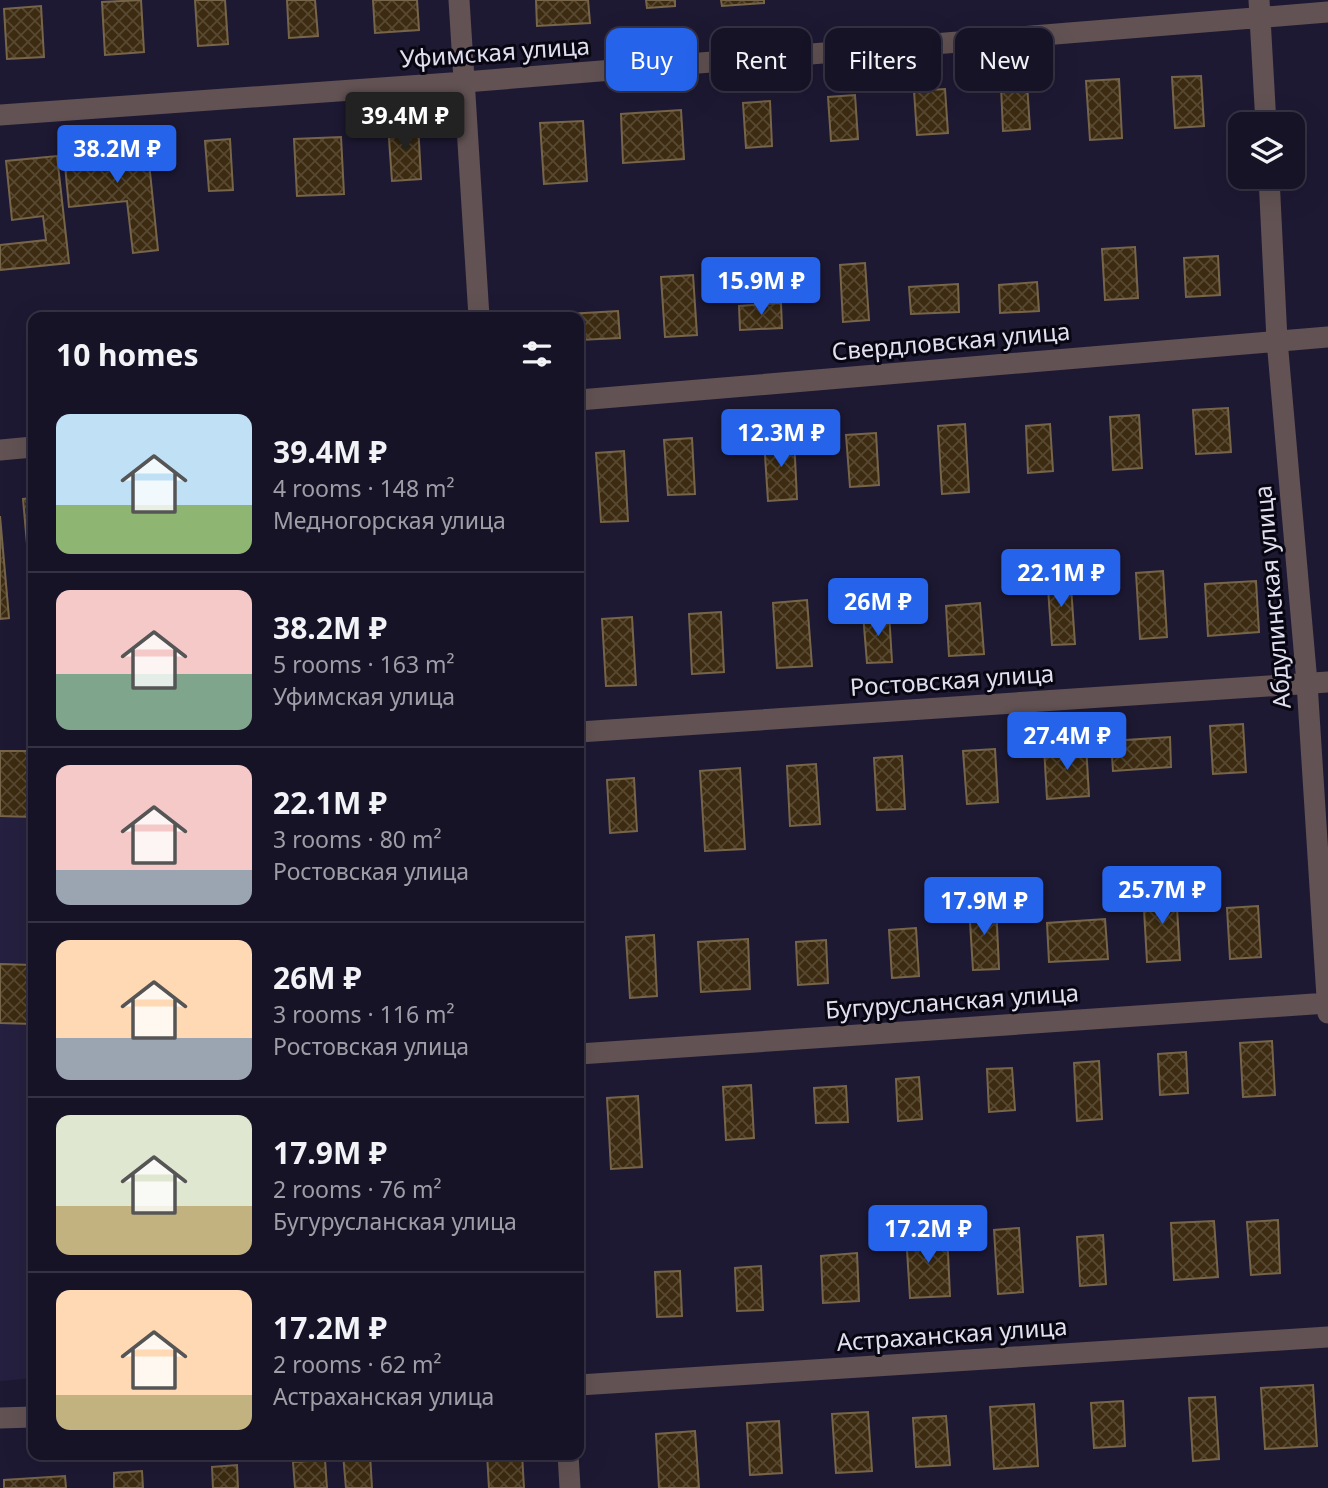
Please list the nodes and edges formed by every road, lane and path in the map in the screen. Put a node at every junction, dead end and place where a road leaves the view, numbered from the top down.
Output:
1 (459, 0) edge
2 (1259, 8) edge
3 (1328, 12) edge
4 (464, 82) junction
5 (1265, 112) edge
6 (0, 115) edge
7 (1270, 189) edge
8 (479, 312) edge
9 (1328, 337) edge
10 (1278, 340) junction
11 (584, 400) edge
12 (28, 447) edge
13 (0, 450) edge
14 (1317, 682) edge
15 (584, 732) edge
16 (1328, 1006) edge
17 (584, 1054) edge
18 (1328, 1337) edge
19 (584, 1385) edge
20 (28, 1417) edge
21 (0, 1418) edge
22 (568, 1460) edge
23 (570, 1488) edge

1 - 4 street
2 - 3 street, Уфимская улица
2 - 4 street, Уфимская улица
2 - 5 street
4 - 6 street, Уфимская улица
4 - 8 street
7 - 10 street, Абдулинская улица
9 - 10 street, Свердловская улица
10 - 11 street, Свердловская улица
10 - 14 street, Абдулинская улица
12 - 13 street
14 - 15 street, Ростовская улица
14 - 16 street, Абдулинская улица
16 - 17 street, Бугурусланская улица
18 - 19 street, Астраханская улица
20 - 21 street
22 - 23 street

